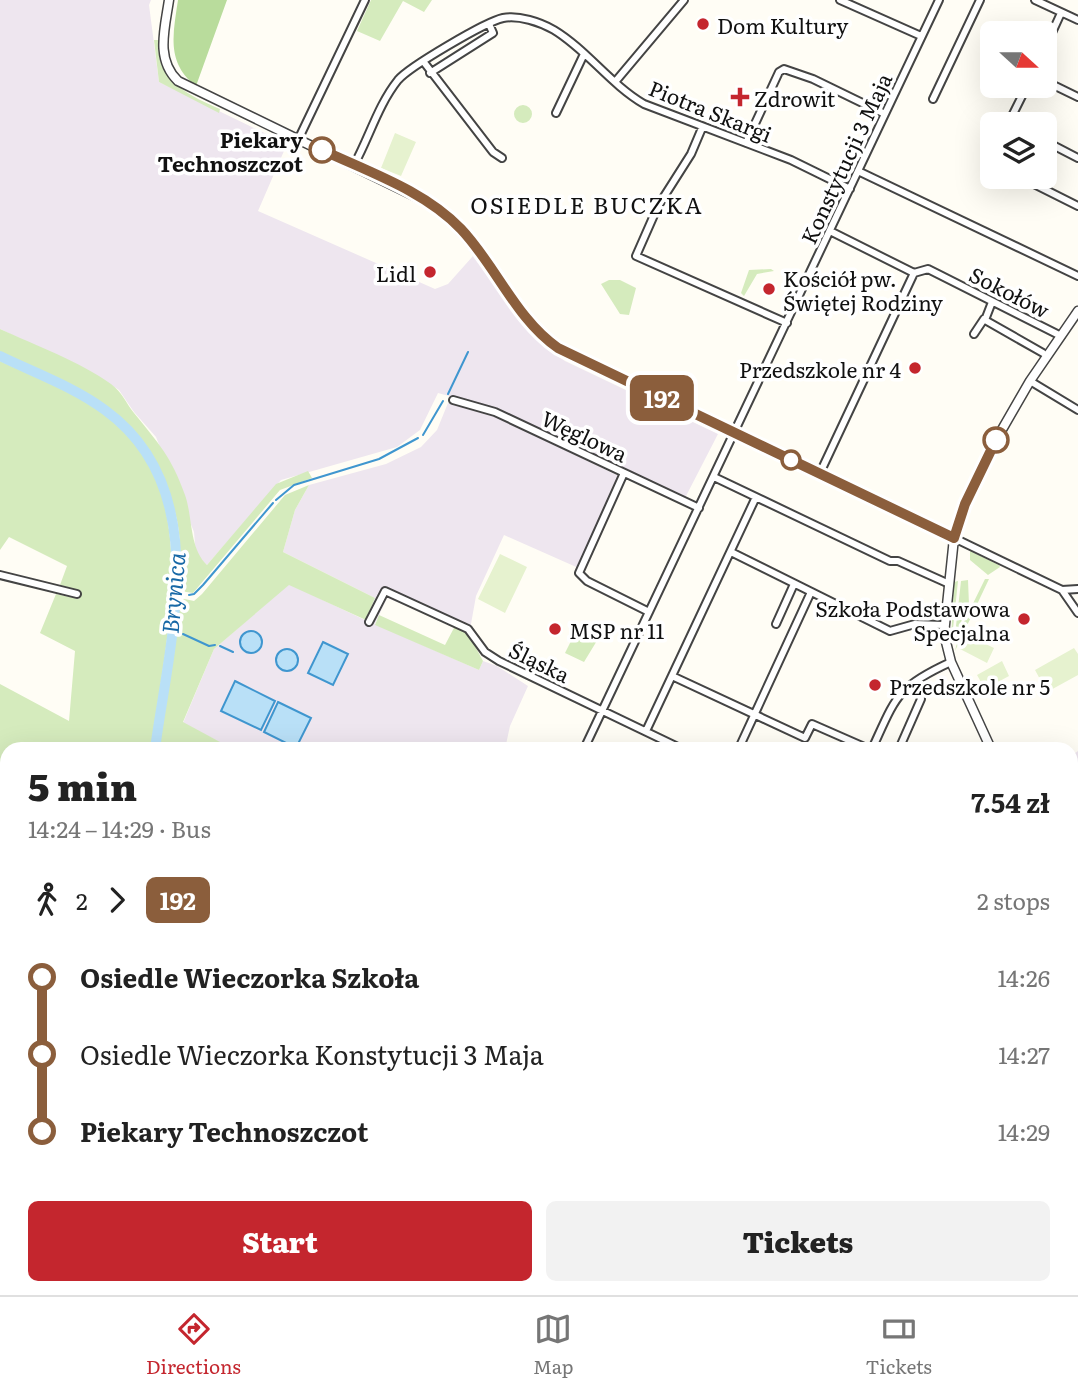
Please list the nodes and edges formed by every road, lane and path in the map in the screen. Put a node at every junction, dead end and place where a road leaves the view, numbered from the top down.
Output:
1 (169, 0) edge
2 (365, 0) edge
3 (684, 0) edge
4 (840, 0) edge
5 (939, 0) edge
6 (980, 0) edge
7 (1035, 0) edge
8 (1061, 13) junction
9 (1078, 20) edge
10 (1057, 22) edge
11 (489, 24) junction
12 (921, 36) junction
13 (584, 54) junction
14 (423, 61) junction
15 (430, 73) junction
16 (615, 82) junction
17 (1057, 87) edge
18 (1078, 97) edge
19 (933, 99) dead end
20 (556, 113) dead end
21 (885, 114) junction
22 (702, 128) junction
23 (298, 139) junction
24 (746, 143) junction
25 (1057, 148) edge
26 (502, 158) dead end
27 (1078, 159) edge
28 (354, 165) junction
29 (858, 171) junction
30 (850, 189) junction
31 (1044, 189) edge
32 (1078, 206) edge
33 (830, 231) junction
34 (914, 273) junction
35 (1078, 276) edge
36 (992, 302) junction
37 (1078, 311) edge
38 (984, 319) junction
39 (787, 323) junction
40 (974, 334) dead end
41 (1061, 336) junction
42 (1043, 354) dead end
43 (1030, 382) junction
44 (453, 400) dead end
45 (1078, 410) edge
46 (735, 433) junction
47 (624, 473) junction
48 (820, 473) junction
49 (714, 477) junction
50 (756, 498) junction
51 (699, 508) junction
52 (954, 538) junction
53 (731, 552) junction
54 (0, 575) edge
55 (947, 583) junction
56 (794, 584) junction
57 (1078, 589) edge
58 (1062, 590) junction
59 (811, 592) junction
60 (77, 594) dead end
61 (649, 612) junction
62 (1078, 613) edge
63 (369, 622) dead end
64 (776, 624) dead end
65 (943, 625) junction
66 (951, 662) junction
67 (672, 676) junction
68 (917, 681) junction
69 (603, 711) junction
70 (755, 714) junction
71 (646, 731) junction
72 (588, 742) edge
73 (668, 742) edge
74 (742, 742) edge
75 (854, 742) edge
76 (874, 742) edge
77 (902, 742) edge
78 (987, 742) edge

1 - 23 street
2 - 23 street
3 - 16 street
4 - 12 street
5 - 12 street, Konstytucji 3 Maja
6 - 19 street
7 - 8 street
8 - 9 street
8 - 10 street
11 - 13 street, Piotra Skargi
11 - 14 street, Piotra Skargi
11 - 15 street
12 - 21 street, Konstytucji 3 Maja
13 - 16 street, Piotra Skargi
13 - 20 street
14 - 15 street
14 - 28 street, Piotra Skargi
15 - 26 street
16 - 22 street, Piotra Skargi
17 - 18 street
21 - 24 street
21 - 29 street, Konstytucji 3 Maja
22 - 24 street, Piotra Skargi
22 - 39 street
23 - 28 street
24 - 30 street, Piotra Skargi
25 - 27 street
28 - 46 street
29 - 30 street, Konstytucji 3 Maja
29 - 35 street
30 - 33 street, Konstytucji 3 Maja
31 - 32 street
33 - 34 street, Sokołów
33 - 39 street, Konstytucji 3 Maja
34 - 36 street, Sokołów
34 - 48 street
36 - 38 street
36 - 41 street, Sokołów
37 - 41 street
38 - 40 street
38 - 42 street
39 - 46 street, Konstytucji 3 Maja
41 - 43 street
43 - 45 street
43 - 52 street
44 - 47 street, Węglowa
46 - 48 street
46 - 49 street, Konstytucji 3 Maja
47 - 51 street, Węglowa
47 - 61 street
48 - 52 street
49 - 50 street
49 - 51 street, Konstytucji 3 Maja
50 - 53 street
50 - 55 street
51 - 61 street, Konstytucji 3 Maja
52 - 55 street
52 - 58 street
53 - 56 street
53 - 67 street
54 - 60 street
55 - 65 street
56 - 59 street
56 - 64 street
57 - 58 street
58 - 62 street
59 - 65 street
59 - 70 street
61 - 69 street, Konstytucji 3 Maja
63 - 69 street, Śląska
65 - 66 street
66 - 68 street
66 - 78 street
67 - 70 street
67 - 71 street
68 - 76 street
68 - 77 street
69 - 71 street, Śląska
69 - 72 street, Konstytucji 3 Maja
70 - 74 street
70 - 75 street
71 - 73 street, Śląska

